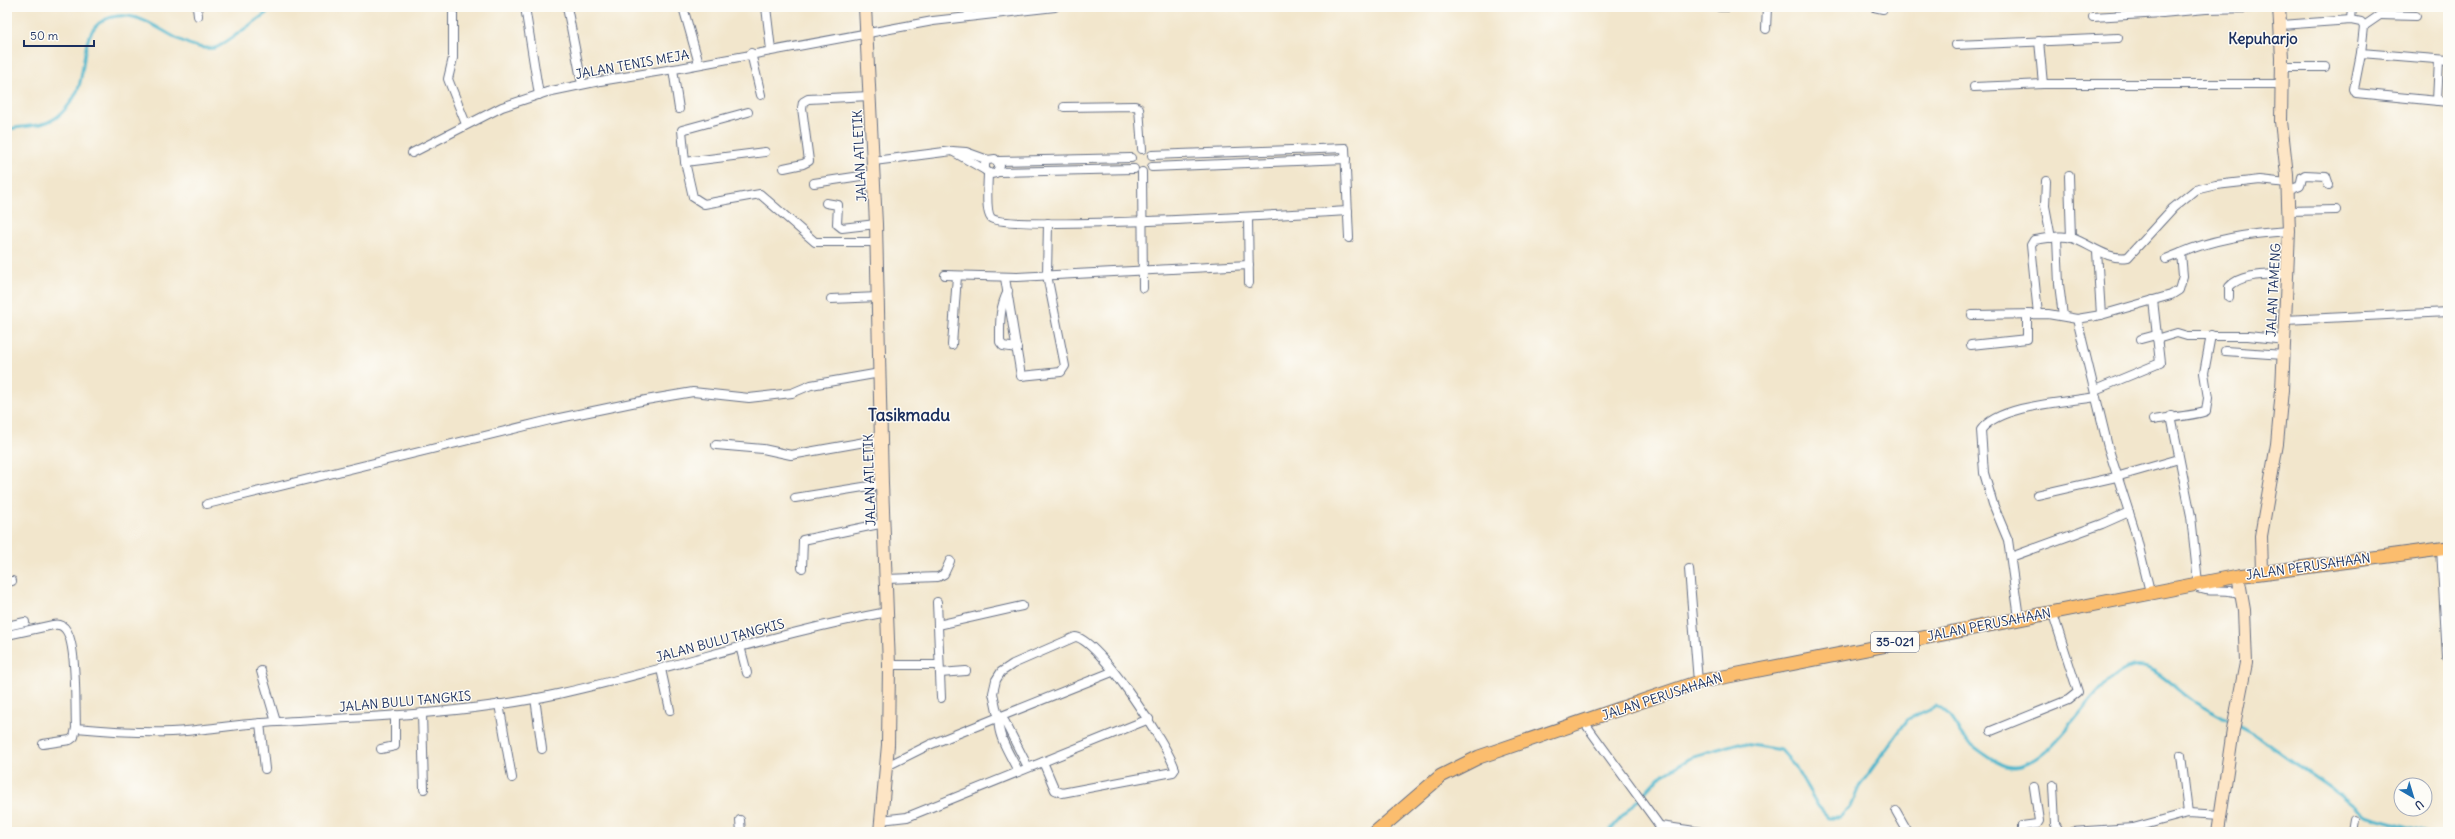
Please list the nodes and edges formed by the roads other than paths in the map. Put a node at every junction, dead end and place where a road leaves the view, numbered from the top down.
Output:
1 (197, 7) edge
2 (452, 7) edge
3 (525, 7) edge
4 (567, 7) edge
5 (683, 7) edge
6 (766, 7) edge
7 (865, 7) edge
8 (968, 7) edge
9 (1055, 7) edge
10 (1719, 7) edge
11 (1731, 7) edge
12 (1767, 7) edge
13 (1874, 7) edge
14 (2281, 7) edge
15 (2352, 7) edge
16 (2385, 7) edge
17 (2206, 8) edge
18 (2253, 8) dead end
19 (1883, 9) dead end
20 (2162, 10) edge
21 (2380, 15) junction
22 (198, 16) dead end
23 (968, 16) junction
24 (2416, 16) dead end
25 (2093, 17) dead end
26 (2351, 20) junction
27 (2280, 25) junction
28 (2364, 26) junction
29 (1766, 29) dead end
30 (866, 33) junction
31 (2118, 38) dead end
32 (2039, 41) junction
33 (1956, 45) dead end
34 (771, 50) junction
35 (751, 53) junction
36 (2361, 53) junction
37 (2439, 60) junction
38 (2448, 60) edge
39 (699, 64) junction
40 (2282, 67) junction
41 (2325, 67) dead end
42 (673, 69) junction
43 (582, 84) junction
44 (2043, 84) junction
45 (2282, 84) junction
46 (1974, 88) dead end
47 (539, 95) junction
48 (760, 95) dead end
49 (870, 96) junction
50 (2437, 101) junction
51 (2448, 102) edge
52 (1064, 107) dead end
53 (679, 109) dead end
54 (748, 112) dead end
55 (466, 124) junction
56 (1142, 149) junction
57 (952, 151) junction
58 (1246, 151) junction
59 (765, 152) dead end
60 (412, 153) dead end
61 (1152, 155) junction
62 (1131, 158) junction
63 (1346, 159) junction
64 (988, 160) junction
65 (874, 161) junction
66 (998, 161) junction
67 (685, 162) junction
68 (1247, 163) junction
69 (1152, 167) junction
70 (784, 168) dead end
71 (987, 171) junction
72 (1138, 171) junction
73 (998, 172) junction
74 (874, 174) junction
75 (2069, 176) dead end
76 (2046, 181) dead end
77 (814, 183) dead end
78 (2329, 185) dead end
79 (2287, 187) junction
80 (826, 204) dead end
81 (2336, 210) dead end
82 (1348, 211) junction
83 (2287, 211) junction
84 (1248, 217) junction
85 (1144, 221) junction
86 (1048, 223) junction
87 (876, 224) junction
88 (2289, 231) junction
89 (1349, 238) dead end
90 (2054, 238) junction
91 (2071, 238) junction
92 (876, 242) junction
93 (2097, 251) junction
94 (2182, 253) junction
95 (2166, 259) dead end
96 (1250, 265) junction
97 (1144, 270) junction
98 (2286, 274) junction
99 (945, 275) dead end
100 (1047, 275) junction
101 (957, 276) junction
102 (1006, 278) junction
103 (1249, 284) dead end
104 (1143, 288) dead end
105 (1008, 291) junction
106 (879, 297) junction
107 (2229, 297) dead end
108 (831, 299) dead end
109 (2153, 300) junction
110 (2448, 312) edge
111 (2027, 314) junction
112 (2038, 314) junction
113 (1972, 315) dead end
114 (2102, 315) junction
115 (2063, 316) junction
116 (2077, 319) junction
117 (2285, 320) junction
118 (2211, 335) junction
119 (2157, 337) junction
120 (2141, 339) dead end
121 (2285, 340) junction
122 (952, 345) dead end
123 (1971, 345) dead end
124 (1017, 348) junction
125 (2225, 350) dead end
126 (2284, 355) junction
127 (880, 373) junction
128 (2096, 394) junction
129 (2171, 416) junction
130 (2153, 420) dead end
131 (882, 439) junction
132 (716, 445) dead end
133 (2179, 459) junction
134 (2116, 477) junction
135 (882, 484) junction
136 (2037, 495) dead end
137 (795, 498) dead end
138 (207, 504) dead end
139 (2129, 512) junction
140 (884, 522) junction
141 (2445, 548) edge
142 (2011, 557) junction
143 (950, 562) dead end
144 (802, 568) dead end
145 (1689, 569) dead end
146 (2262, 572) junction
147 (2238, 576) junction
148 (886, 579) junction
149 (2195, 584) junction
150 (2150, 592) junction
151 (2243, 596) junction
152 (937, 602) dead end
153 (1022, 606) dead end
154 (2052, 611) junction
155 (887, 612) junction
156 (2019, 618) junction
157 (25, 622) dead end
158 (2446, 622) edge
159 (938, 625) junction
160 (7, 626) edge
161 (7, 634) edge
162 (740, 646) junction
163 (2447, 658) dead end
164 (889, 665) junction
165 (660, 669) junction
166 (940, 669) junction
167 (261, 671) dead end
168 (966, 671) dead end
169 (1112, 672) junction
170 (747, 673) dead end
171 (1698, 682) junction
172 (535, 698) junction
173 (941, 698) dead end
174 (499, 704) junction
175 (670, 710) dead end
176 (422, 713) junction
177 (395, 714) junction
178 (999, 718) junction
179 (1149, 719) junction
180 (276, 722) junction
181 (1584, 722) junction
182 (260, 723) junction
183 (76, 728) junction
184 (1991, 731) dead end
185 (43, 744) dead end
186 (381, 749) dead end
187 (542, 749) dead end
188 (2181, 755) dead end
189 (1043, 762) junction
190 (885, 767) junction
191 (1028, 767) junction
192 (265, 769) dead end
193 (1018, 771) junction
194 (512, 778) dead end
195 (2052, 785) dead end
196 (2034, 787) dead end
197 (424, 789) dead end
198 (1896, 811) dead end
199 (2188, 812) junction
200 (2221, 815) junction
201 (740, 820) dead end
202 (880, 820) junction
203 (2355, 820) dead end
204 (2144, 828) edge
205 (1660, 829) edge
206 (741, 832) edge
207 (880, 832) edge
208 (1376, 832) edge
209 (1702, 832) edge
210 (1908, 832) edge
211 (2022, 832) edge
212 (2060, 832) edge
213 (2072, 832) edge
214 (2218, 832) edge
215 (2353, 832) edge

1 - 22 street
2 - 55 street
3 - 47 street
4 - 43 street
5 - 39 street
6 - 34 street
7 - 30 street, JALAN ATLETIK
8 - 23 street
9 - 23 street, JALAN TENIS MEJA
10 - 11 street
12 - 29 street
13 - 19 street
14 - 27 street, JALAN TAMENG
15 - 26 street
16 - 21 street
17 - 18 street
17 - 20 street
20 - 25 street
21 - 24 street
21 - 28 street
23 - 30 street, JALAN TENIS MEJA
26 - 27 street
26 - 28 street
27 - 40 street, JALAN TAMENG
28 - 36 street
30 - 34 street, JALAN TENIS MEJA
30 - 49 street, JALAN ATLETIK
31 - 32 street
32 - 33 street
32 - 44 street
34 - 35 street, JALAN TENIS MEJA
35 - 39 street, JALAN TENIS MEJA
35 - 48 street
36 - 37 street
36 - 50 street
37 - 38 street
37 - 50 street
39 - 42 street, JALAN TENIS MEJA
40 - 41 street
40 - 45 street, JALAN TAMENG
42 - 43 street, JALAN TENIS MEJA
42 - 53 street
43 - 47 street, JALAN TENIS MEJA
44 - 45 street
44 - 46 street
45 - 79 street, JALAN TAMENG
47 - 55 street, JALAN TENIS MEJA
49 - 65 street, JALAN ATLETIK
49 - 70 street
50 - 51 street
52 - 56 street
54 - 67 street
55 - 60 street, JALAN TENIS MEJA
56 - 61 street
56 - 62 street
57 - 64 street
57 - 65 street
57 - 71 street
58 - 61 street
58 - 63 street
58 - 68 street
59 - 67 street
61 - 69 street
62 - 66 street
62 - 72 street
63 - 68 street
63 - 82 street
64 - 66 street
64 - 71 street
65 - 74 street, JALAN ATLETIK
66 - 73 street
67 - 92 street
68 - 69 street
69 - 72 street
71 - 73 street
71 - 86 street
72 - 73 street
72 - 85 street
74 - 77 street
74 - 87 street, JALAN ATLETIK
75 - 91 street
76 - 90 street
78 - 79 street
79 - 83 street, JALAN TAMENG
79 - 93 street
80 - 87 street
81 - 83 street
82 - 84 street
82 - 89 street
83 - 88 street, JALAN TAMENG
84 - 85 street
84 - 96 street
85 - 86 street
85 - 97 street
86 - 100 street
87 - 92 street, JALAN ATLETIK
88 - 94 street
88 - 98 street, JALAN TAMENG
90 - 91 street
90 - 112 street
90 - 115 street
91 - 93 street
92 - 106 street, JALAN ATLETIK
93 - 114 street
94 - 95 street
94 - 109 street
96 - 97 street
96 - 103 street
97 - 100 street
97 - 104 street
98 - 107 street
98 - 117 street, JALAN TAMENG
99 - 101 street
100 - 102 street
100 - 124 street
101 - 102 street
101 - 122 street
102 - 105 street
105 - 124 street
105 - 124 street
106 - 108 street
106 - 127 street, JALAN ATLETIK
109 - 114 street
109 - 119 street
110 - 117 street
111 - 112 street
111 - 113 street
111 - 123 street
112 - 115 street
114 - 116 street
115 - 116 street
116 - 128 street
117 - 121 street, JALAN TAMENG
118 - 119 street
118 - 121 street
118 - 129 street
119 - 120 street
119 - 128 street
121 - 126 street, JALAN TAMENG
125 - 126 street
126 - 146 street, JALAN TAMENG
127 - 131 street, JALAN ATLETIK
127 - 138 street
128 - 134 street
128 - 142 street
129 - 130 street
129 - 133 street
131 - 132 street
131 - 135 street, JALAN ATLETIK
133 - 134 street
133 - 149 street
134 - 136 street
134 - 139 street
135 - 137 street
135 - 140 street, JALAN ATLETIK
139 - 142 street
139 - 150 street
140 - 144 street
140 - 148 street, JALAN ATLETIK
141 - 146 main road, JALAN PERUSAHAAN / 35-021
141 - 158 street
142 - 156 street
143 - 148 street
145 - 171 street
146 - 147 main road, JALAN PERUSAHAAN / 35-021
147 - 149 main road, JALAN PERUSAHAAN / 35-021
147 - 151 street
148 - 155 street, JALAN ATLETIK
149 - 150 main road, JALAN PERUSAHAAN / 35-021
149 - 151 street
150 - 154 main road, JALAN PERUSAHAAN / 35-021
151 - 200 street
152 - 159 street
153 - 159 street
154 - 156 main road, JALAN PERUSAHAAN / 35-021
154 - 184 street
155 - 162 street, JALAN BULU TANGKIS
155 - 164 street, JALAN ATLETIK
156 - 171 main road, JALAN PERUSAHAAN / 35-021
157 - 160 street
158 - 163 street
159 - 166 street
161 - 183 street
162 - 165 street, JALAN BULU TANGKIS
162 - 170 street
164 - 166 street
164 - 190 street, JALAN ATLETIK
165 - 172 street, JALAN BULU TANGKIS
165 - 175 street
166 - 168 street
166 - 173 street
167 - 180 street
169 - 178 street
169 - 178 street
169 - 179 street
171 - 181 main road, JALAN PERUSAHAAN / 35-021
172 - 174 street, JALAN BULU TANGKIS
172 - 187 street
174 - 176 street, JALAN BULU TANGKIS
174 - 194 street
176 - 177 street, JALAN BULU TANGKIS
176 - 197 street
177 - 180 street, JALAN BULU TANGKIS
177 - 186 street
178 - 190 street
178 - 191 street
178 - 193 street
179 - 189 street
179 - 189 street
180 - 182 street, JALAN BULU TANGKIS
181 - 205 street
181 - 208 main road, JALAN PERUSAHAAN / 35-021
182 - 183 street, JALAN BULU TANGKIS
182 - 192 street
183 - 185 street
188 - 199 street
189 - 191 street
190 - 202 street, JALAN ATLETIK
191 - 193 street
193 - 202 street
195 - 212 street
196 - 211 street
198 - 210 street
199 - 200 street
199 - 204 street
200 - 214 street
201 - 206 street
202 - 207 street, JALAN ATLETIK
203 - 215 street
204 - 213 street
205 - 209 street

